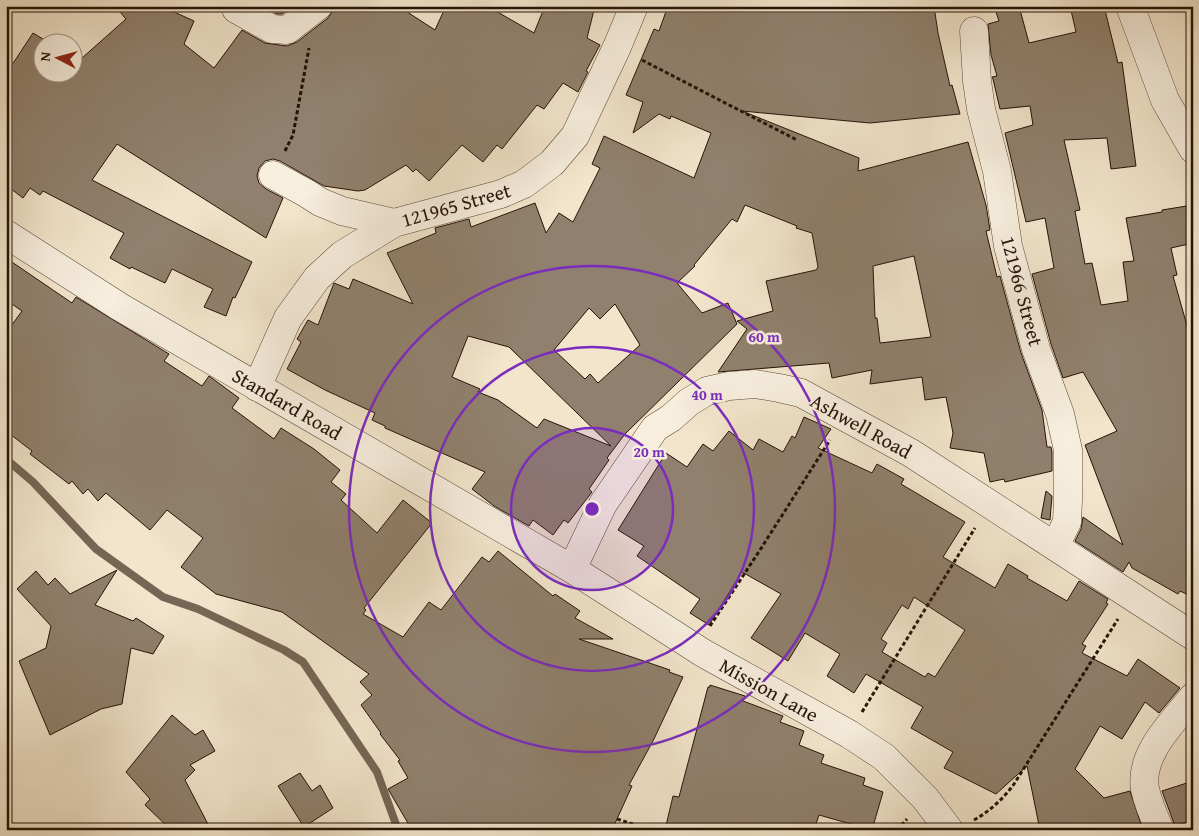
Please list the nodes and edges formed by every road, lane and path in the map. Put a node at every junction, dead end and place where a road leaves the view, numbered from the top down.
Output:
1 (318, 6) edge
2 (634, 6) edge
3 (1130, 6) edge
4 (236, 9) dead end
5 (974, 31) dead end
6 (617, 47) junction
7 (797, 140) dead end
8 (1193, 149) edge
9 (273, 175) joint
10 (394, 223) junction
11 (6, 234) edge
12 (257, 387) junction
13 (846, 417) junction
14 (990, 504) junction
15 (1055, 546) junction
16 (572, 569) junction
17 (1134, 596) junction
18 (1193, 636) edge
19 (694, 648) junction
20 (1193, 697) edge
21 (848, 734) junction
22 (617, 819) dead end
23 (960, 826) edge
24 (652, 830) edge
25 (1160, 830) edge

1 - 4 street
1 - 9 path
2 - 6 street, 121965 Street
3 - 8 street
5 - 15 street, 121966 Street
6 - 7 path
6 - 10 street, 121965 Street
9 - 10 street
10 - 12 street, 121965 Street
11 - 12 street, Standard Road
12 - 16 street, Standard Road
13 - 14 street, Ashwell Road
13 - 16 street, Ashwell Road
13 - 19 path
14 - 15 street, Ashwell Road
14 - 21 path
15 - 17 street, Ashwell Road
16 - 19 street, Mission Lane
17 - 18 street, Ashwell Road
17 - 23 path
19 - 21 street, Mission Lane
20 - 25 street
21 - 23 street, Mission Lane
22 - 24 path

